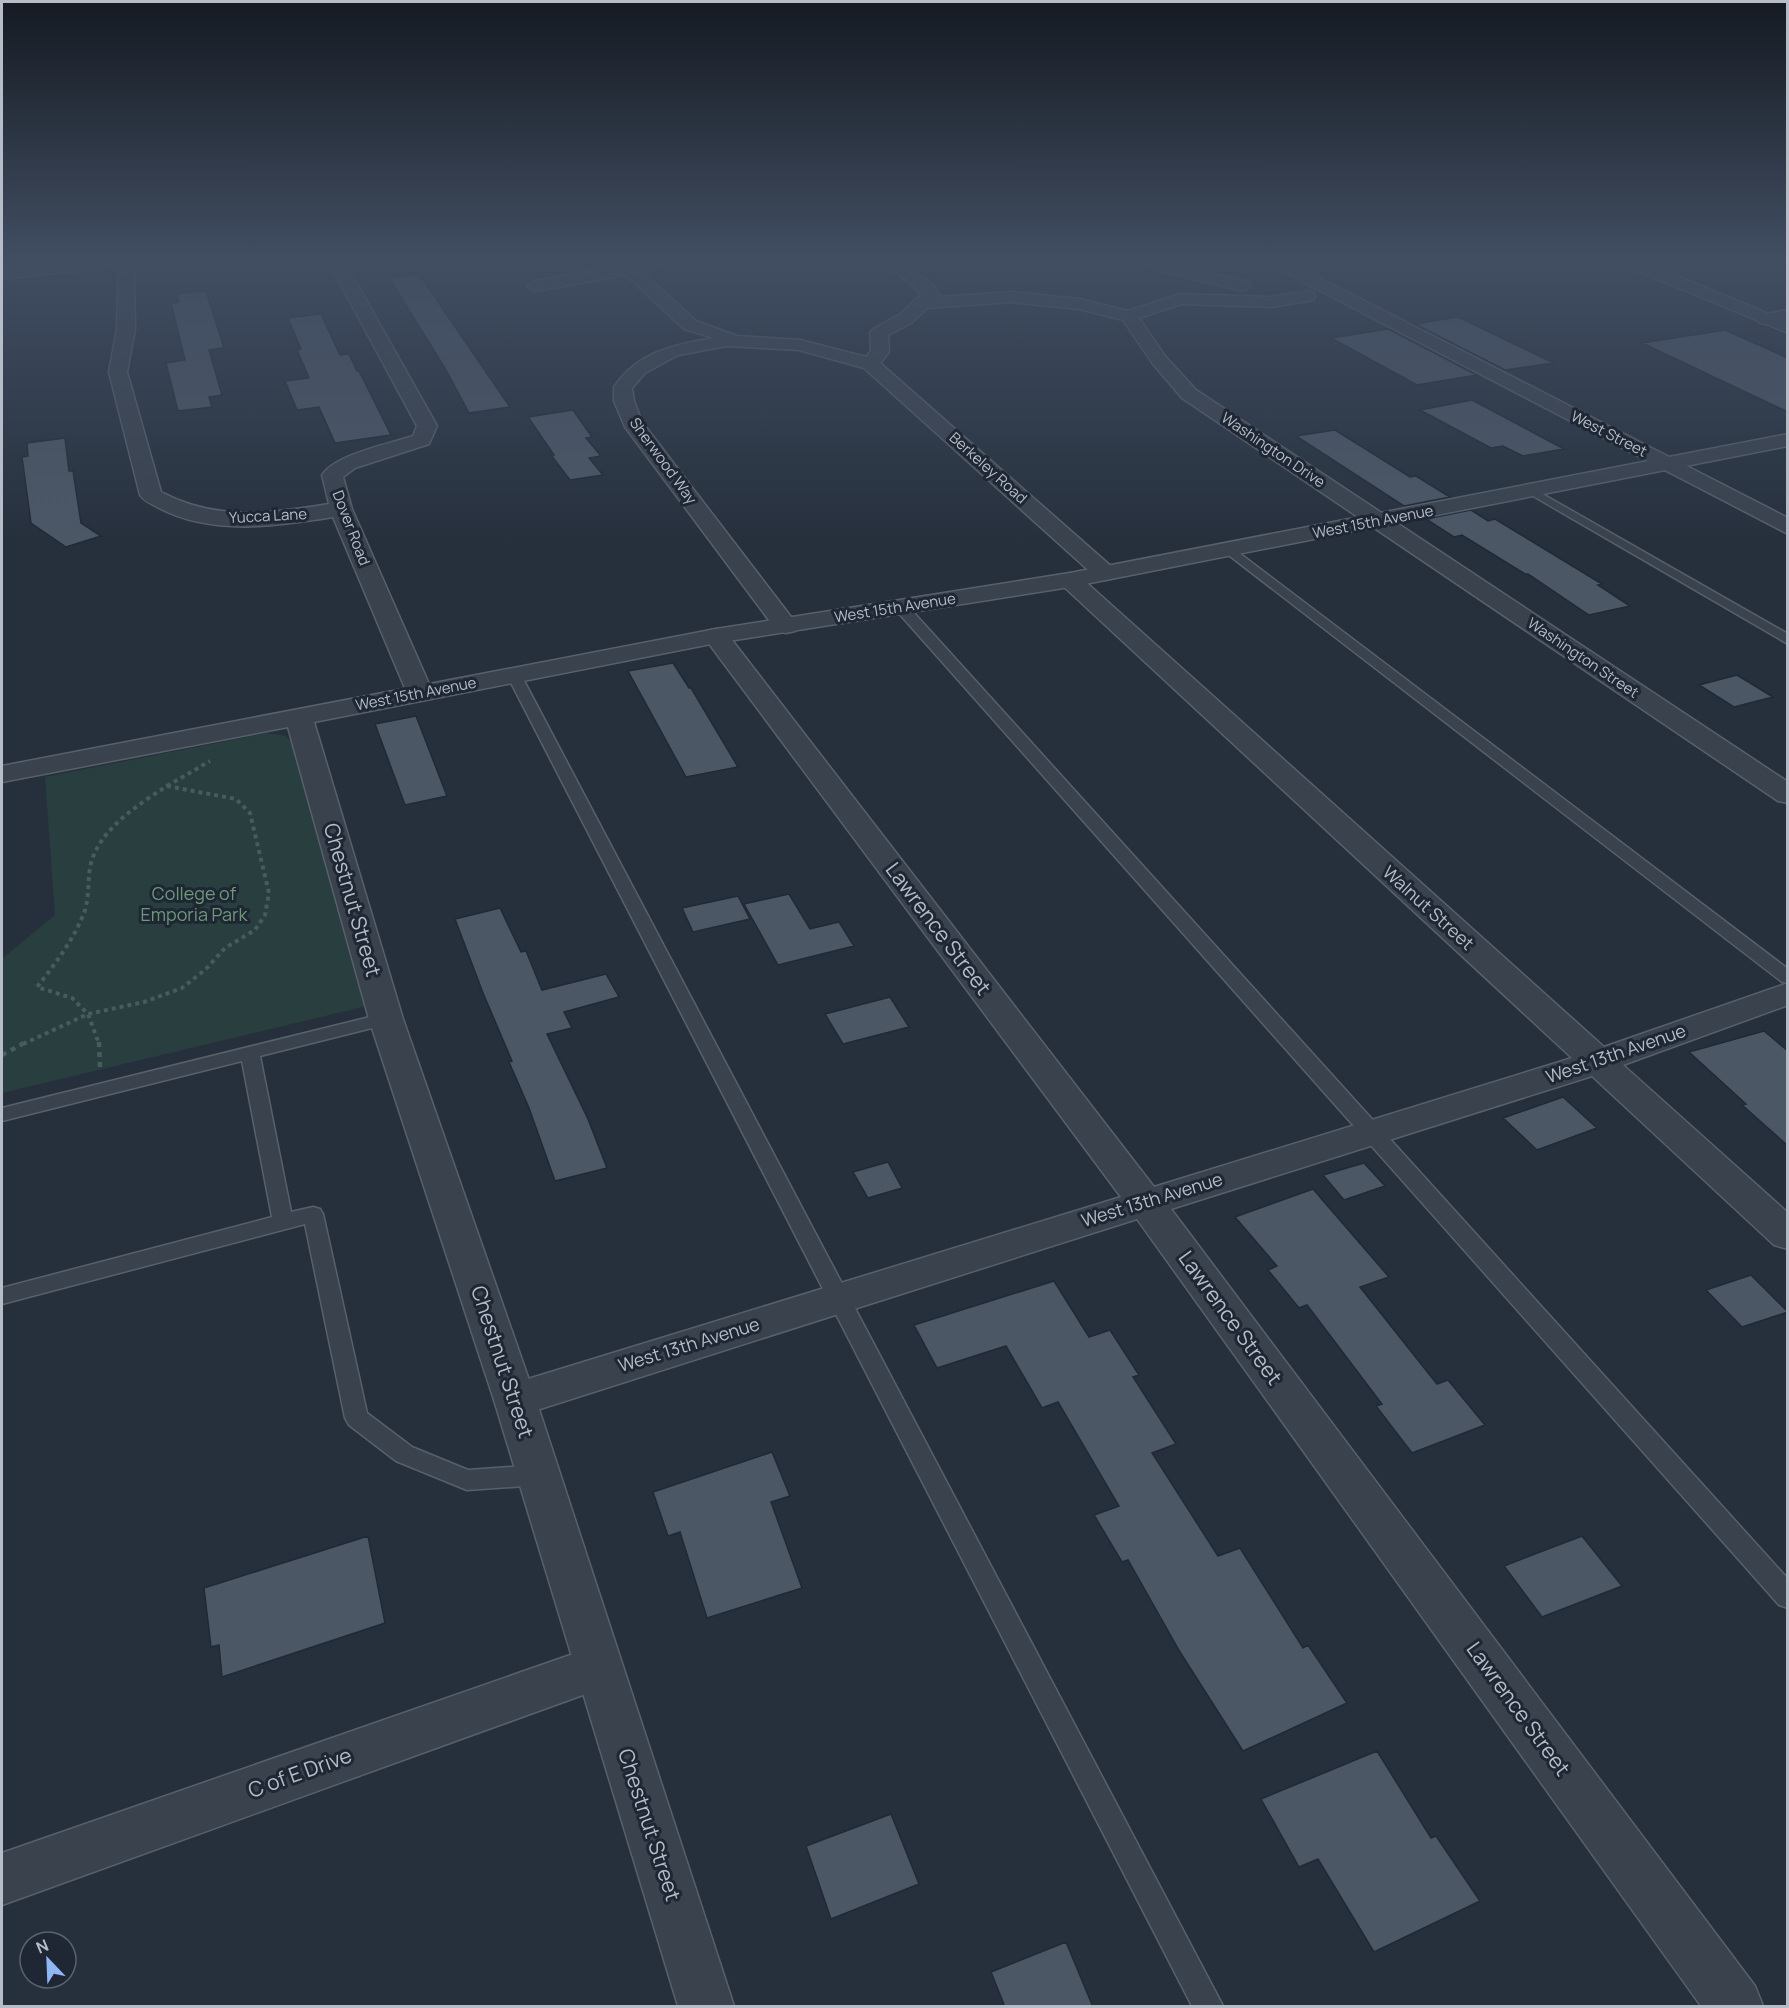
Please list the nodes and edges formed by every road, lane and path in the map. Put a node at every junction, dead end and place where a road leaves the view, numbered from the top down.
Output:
1 (122, 353) edge
2 (387, 353) edge
3 (671, 353) edge
4 (831, 353) edge
5 (879, 353) edge
6 (1154, 353) edge
7 (1452, 353) edge
8 (870, 364) junction
9 (1788, 440) edge
10 (1667, 463) junction
11 (1532, 491) junction
12 (341, 509) junction
13 (1378, 521) junction
14 (1788, 527) edge
15 (1230, 550) junction
16 (1105, 573) junction
17 (1070, 580) junction
18 (901, 608) junction
19 (786, 626) junction
20 (716, 636) junction
21 (1788, 640) edge
22 (514, 675) junction
23 (420, 693) junction
24 (299, 717) junction
25 (218, 758) dead end
26 (2, 774) edge
27 (167, 786) junction
28 (1788, 795) edge
29 (1788, 978) edge
30 (1788, 993) edge
31 (88, 1014) junction
32 (386, 1019) junction
33 (250, 1052) junction
34 (2, 1055) edge
35 (1597, 1062) junction
36 (102, 1089) junction
37 (2, 1114) edge
38 (1370, 1133) junction
39 (1145, 1202) junction
40 (283, 1222) junction
41 (1788, 1235) edge
42 (2, 1296) edge
43 (839, 1298) junction
44 (515, 1400) junction
45 (539, 1474) junction
46 (1788, 1597) edge
47 (599, 1667) junction
48 (2, 1879) edge
49 (706, 2007) edge
50 (1208, 2007) edge
51 (1735, 2007) edge

1 - 12 street, Yucca Lane
2 - 12 street, Dover Road
3 - 19 street, Sherwood Way
4 - 8 street, Sherwood Way
5 - 8 street
6 - 13 street, Washington Drive
7 - 10 street, West Street
8 - 16 street, Berkeley Road
9 - 10 street, West 15th Avenue
10 - 11 street, West 15th Avenue
10 - 14 street, West Street
11 - 13 street, West 15th Avenue
11 - 21 lane
12 - 23 street, Dover Road
13 - 15 street, West 15th Avenue
13 - 28 street, Washington Street
15 - 16 street, West 15th Avenue
15 - 29 lane
16 - 17 street, West 15th Avenue
17 - 18 street, West 15th Avenue
17 - 35 street, Walnut Street
18 - 19 street, West 15th Avenue
18 - 38 lane
19 - 20 street, West 15th Avenue
20 - 22 street, West 15th Avenue
20 - 39 street, Lawrence Street
22 - 23 street, West 15th Avenue
22 - 43 lane
23 - 24 street, West 15th Avenue
24 - 26 street, West 15th Avenue
24 - 32 street, Chestnut Street
25 - 27 path
27 - 31 path
27 - 31 path
30 - 35 street, West 13th Avenue
31 - 34 path
31 - 36 path
32 - 33 lane
32 - 44 street, Chestnut Street
33 - 36 lane
33 - 40 lane
35 - 38 street, West 13th Avenue
35 - 41 street, Walnut Street
36 - 37 lane
38 - 39 street, West 13th Avenue
38 - 46 lane
39 - 43 street, West 13th Avenue
39 - 51 street, Lawrence Street
40 - 42 lane
40 - 45 lane
43 - 44 street, West 13th Avenue
43 - 50 lane
44 - 45 street, Chestnut Street
45 - 47 street, Chestnut Street
47 - 48 street, C of E Drive
47 - 49 street, Chestnut Street

